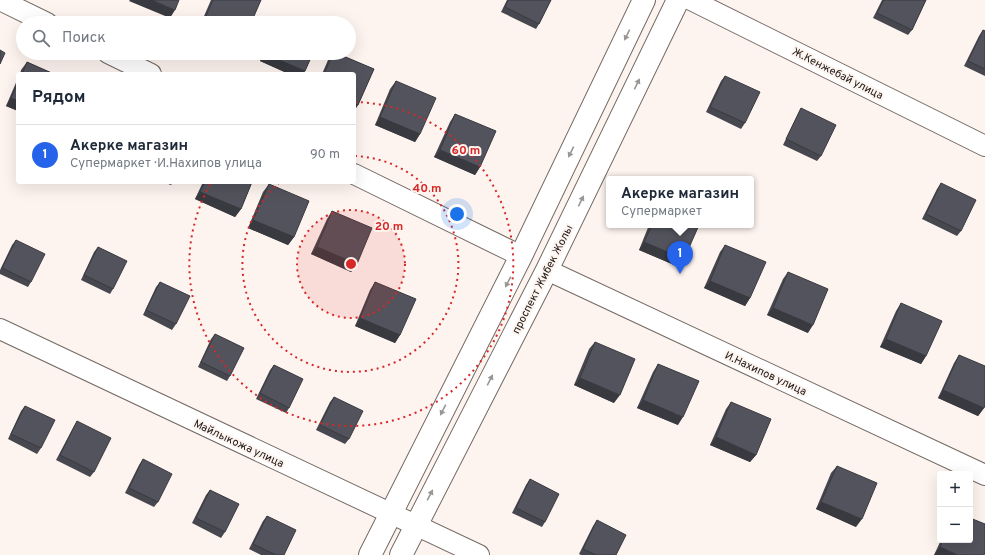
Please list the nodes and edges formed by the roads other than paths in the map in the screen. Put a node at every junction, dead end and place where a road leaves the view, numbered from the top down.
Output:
1 (0, 0) edge
2 (644, 0) edge
3 (678, 0) edge
4 (690, 0) edge
5 (33, 16) edge
6 (122, 60) edge
7 (147, 72) edge
8 (985, 146) edge
9 (356, 175) edge
10 (521, 256) junction
11 (547, 270) junction
12 (0, 329) edge
13 (985, 475) edge
14 (390, 514) junction
15 (415, 525) junction
16 (370, 555) edge
17 (401, 555) edge
18 (479, 555) edge

1 - 5 street
2 -> 10 street
11 -> 3 street, проспект Жибек Жолы
4 - 8 street, Ж.Кенжебай улица
6 - 7 street
9 - 10 street
10 -> 14 street
11 - 13 street, И.Нахипов улица
15 -> 11 street, проспект Жибек Жолы
12 - 14 street, Майлыкожа улица
14 - 15 street, Майлыкожа улица
14 - 16 street
15 - 17 street, проспект Жибек Жолы
15 - 18 street, Майлыкожа улица

